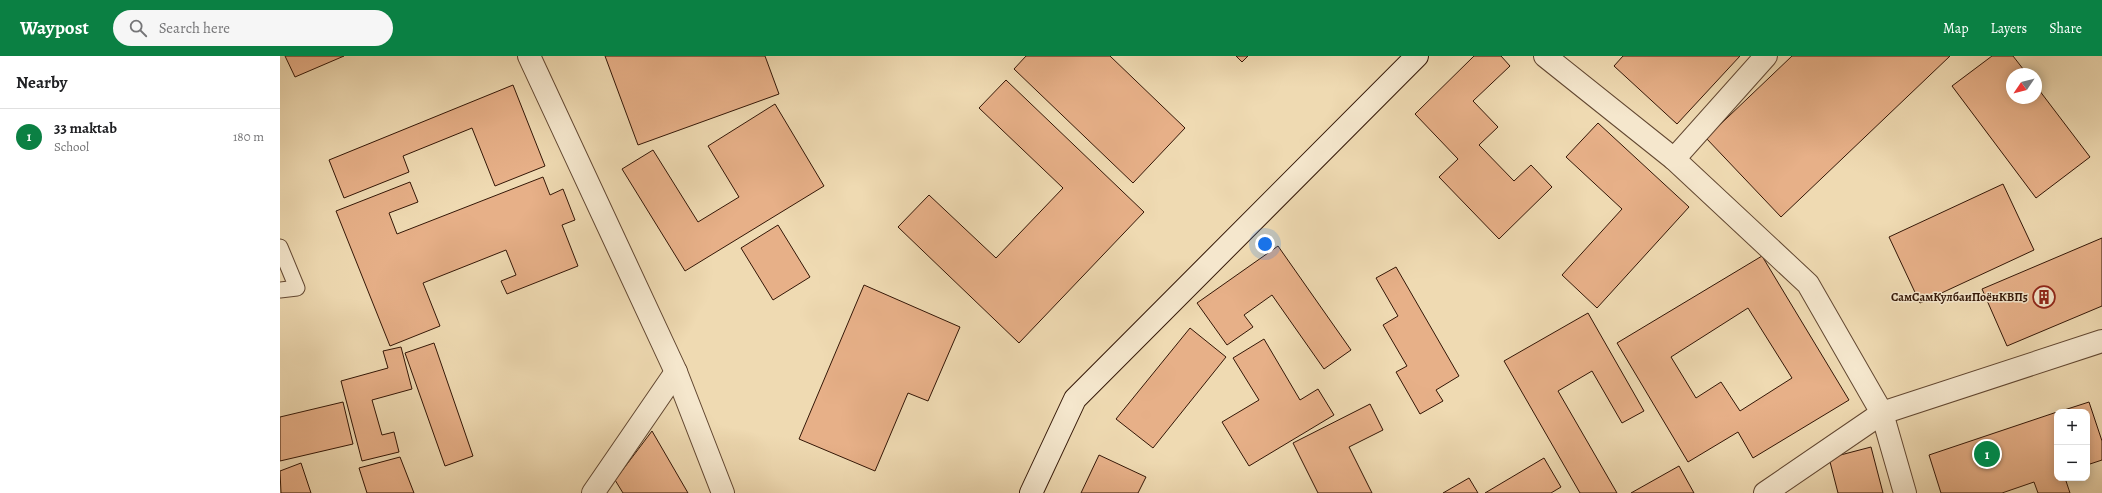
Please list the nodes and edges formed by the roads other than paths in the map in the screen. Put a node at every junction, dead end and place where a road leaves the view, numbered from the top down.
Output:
1 (529, 56) edge
2 (1416, 56) edge
3 (1546, 56) edge
4 (1766, 56) edge
5 (1674, 158) junction
6 (280, 247) edge
7 (280, 290) edge
8 (2102, 341) edge
9 (676, 372) junction
10 (1882, 413) junction
11 (593, 493) edge
12 (723, 493) edge
13 (1031, 493) edge
14 (1765, 493) edge
15 (1905, 493) edge

1 - 9 street
2 - 13 street
3 - 5 street
4 - 5 street
5 - 10 street
6 - 7 lane
8 - 10 street
9 - 11 street
9 - 12 street
10 - 14 street
10 - 15 street

